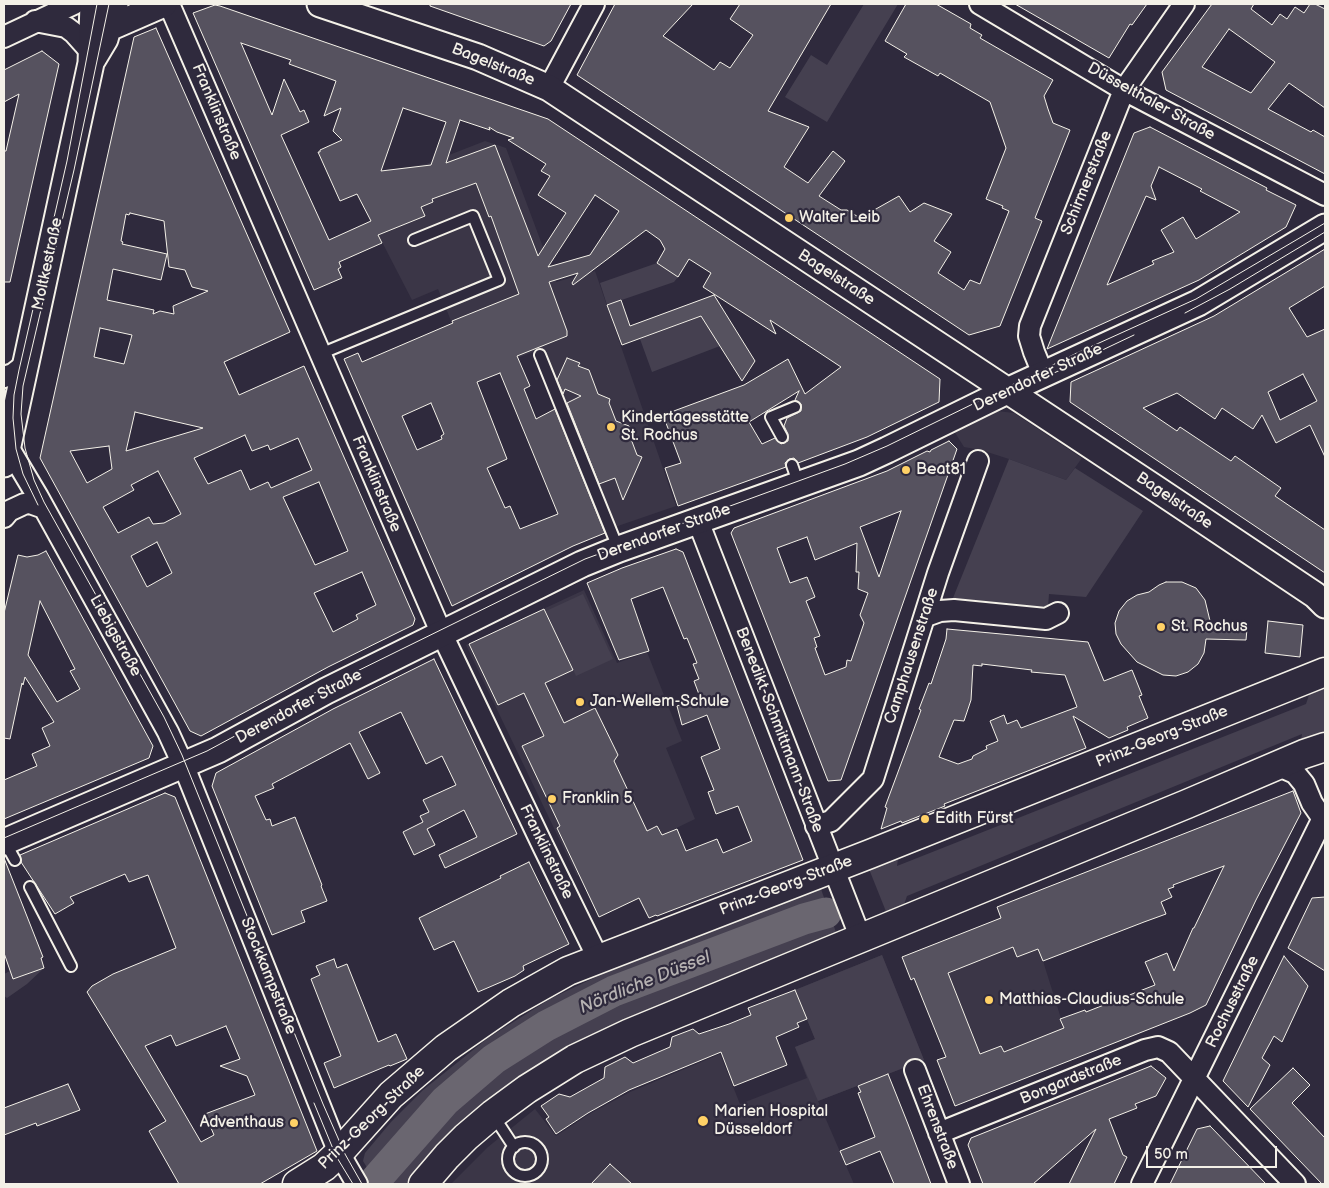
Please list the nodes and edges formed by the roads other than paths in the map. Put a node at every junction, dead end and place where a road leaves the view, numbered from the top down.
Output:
1 (74, 4) edge
2 (93, 4) edge
3 (115, 4) edge
4 (164, 4) edge
5 (169, 4) edge
6 (320, 4) edge
7 (594, 4) edge
8 (980, 4) edge
9 (1184, 4) edge
10 (35, 21) junction
11 (110, 28) junction
12 (4, 37) edge
13 (91, 57) junction
14 (549, 88) junction
15 (1124, 90) junction
16 (1325, 195) edge
17 (1325, 227) edge
18 (414, 240) dead end
19 (320, 354) junction
20 (540, 356) dead end
21 (26, 364) junction
22 (1043, 374) junction
23 (4, 377) edge
24 (1007, 391) junction
25 (795, 407) dead end
26 (782, 437) dead end
27 (5, 450) edge
28 (978, 461) dead end
29 (44, 508) junction
30 (4, 517) edge
31 (698, 521) junction
32 (619, 549) junction
33 (1325, 605) edge
34 (1058, 613) dead end
35 (926, 616) junction
36 (441, 634) junction
37 (1325, 672) edge
38 (1325, 747) edge
39 (183, 766) junction
40 (1277, 766) junction
41 (1324, 816) edge
42 (816, 826) junction
43 (8, 848) edge
44 (832, 868) junction
45 (30, 887) dead end
46 (861, 938) junction
47 (598, 958) junction
48 (71, 966) dead end
49 (915, 1070) dead end
50 (1195, 1079) junction
51 (493, 1114) junction
52 (939, 1132) junction
53 (514, 1147) dead end
54 (349, 1170) edge
55 (298, 1184) edge
56 (423, 1184) edge
57 (959, 1184) edge
58 (1142, 1184) edge
59 (1295, 1184) edge

1 - 10 street
2 - 13 street, Moltkestraße
3 - 11 street, Moltkestraße
4 - 11 street
5 - 19 street, Franklinstraße
6 - 14 street, Bagelstraße
7 - 14 street
8 - 15 street, Düsselthaler Straße
9 - 15 street, Schirmerstraße
10 - 12 street
10 - 13 street
11 - 13 street, Moltkestraße
13 - 21 street, Moltkestraße
14 - 24 street, Bagelstraße
15 - 16 street, Düsselthaler Straße
15 - 22 street, Schirmerstraße
17 - 22 street, Derendorfer Straße
18 - 19 lane
19 - 36 street, Franklinstraße
20 - 32 lane
21 - 23 street
21 - 27 street, Moltkestraße
22 - 24 street, Derendorfer Straße
24 - 31 street, Derendorfer Straße
24 - 33 street, Bagelstraße
25 - 26 lane
27 - 29 street, Liebigstraße
28 - 35 street, Camphausenstraße
29 - 30 street
29 - 39 street, Liebigstraße
31 - 32 street, Derendorfer Straße
31 - 42 street, Benedikt-Schmittmann-Straße
32 - 36 street, Derendorfer Straße
34 - 35 street
35 - 42 street, Camphausenstraße
36 - 39 street, Derendorfer Straße
36 - 47 street, Franklinstraße
37 - 44 main road, Prinz-Georg-Straße
38 - 40 main road
39 - 43 street, Derendorfer Straße
39 - 54 street, Stockkampstraße
40 - 41 street, Rochusstraße
40 - 46 main road
41 - 50 street, Rochusstraße
42 - 44 street, Benedikt-Schmittmann-Straße
44 - 46 street, Benedikt-Schmittmann-Straße
44 - 47 main road, Prinz-Georg-Straße
45 - 48 lane
46 - 51 main road
47 - 54 main road, Prinz-Georg-Straße
49 - 52 street, Ehrenstraße
50 - 52 street, Bongardstraße
50 - 58 street, Rochusstraße
50 - 59 street
51 - 53 lane
51 - 56 main road
52 - 57 street, Ehrenstraße
54 - 55 main road, Prinz-Georg-Straße

